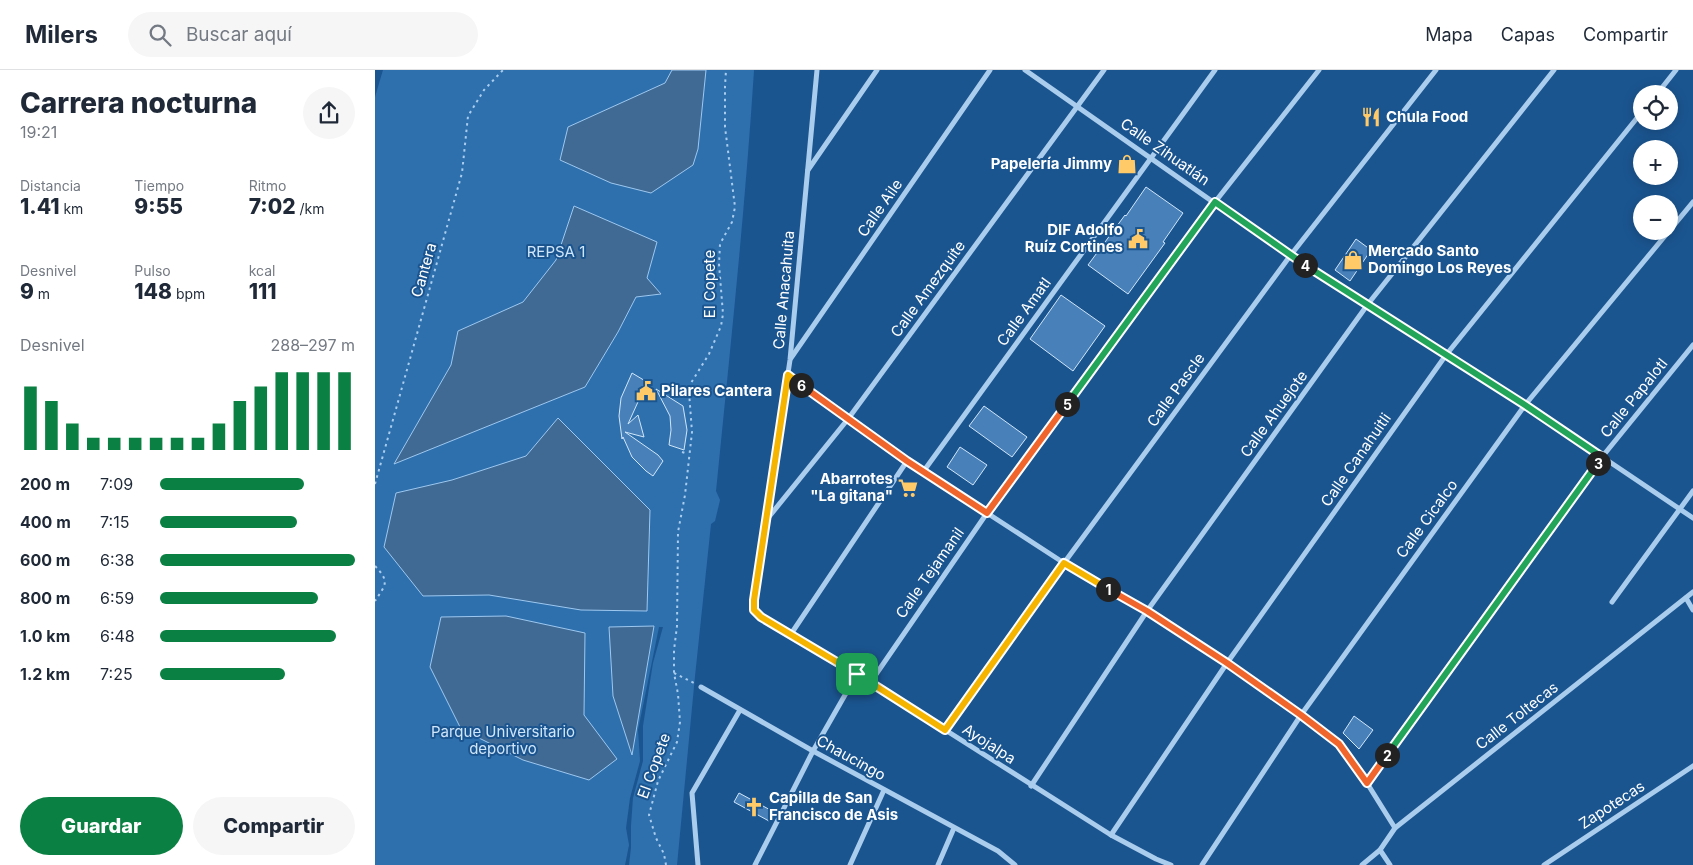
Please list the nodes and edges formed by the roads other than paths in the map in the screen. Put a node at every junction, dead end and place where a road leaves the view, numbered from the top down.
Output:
1 (817, 70) edge
2 (877, 70) edge
3 (990, 70) edge
4 (1025, 70) edge
5 (1104, 70) edge
6 (1215, 70) edge
7 (1319, 70) edge
8 (1436, 70) edge
9 (1554, 70) edge
10 (1676, 70) edge
11 (1664, 85) edge
12 (1078, 106) junction
13 (1633, 123) edge
14 (1151, 158) junction
15 (808, 171) junction
16 (1215, 202) junction
17 (1693, 202) edge
18 (1291, 256) junction
19 (1368, 304) junction
20 (1693, 345) edge
21 (1446, 355) junction
22 (790, 360) junction
23 (788, 375) junction
24 (1525, 405) junction
25 (848, 419) junction
26 (1602, 457) junction
27 (907, 461) junction
28 (923, 472) junction
29 (1693, 491) edge
30 (1679, 508) junction
31 (987, 513) junction
32 (767, 518) junction
33 (1693, 518) edge
34 (1064, 563) junction
35 (1693, 592) edge
36 (1686, 598) junction
37 (754, 600) joint
38 (1612, 602) dead end
39 (1693, 610) edge
40 (1147, 611) junction
41 (791, 634) junction
42 (1227, 663) junction
43 (857, 674) junction
44 (870, 683) junction
45 (701, 686) road end
46 (740, 710) junction
47 (1301, 715) junction
48 (945, 730) junction
49 (813, 751) junction
50 (1693, 766) edge
51 (1367, 783) junction
52 (1031, 786) junction
53 (885, 790) junction
54 (954, 828) junction
55 (1395, 828) junction
56 (1111, 835) junction
57 (1380, 850) junction
58 (697, 865) edge
59 (755, 865) edge
60 (850, 865) edge
61 (938, 865) edge
62 (1015, 865) edge
63 (1171, 865) edge
64 (1202, 865) edge
65 (1362, 865) edge
66 (1390, 865) edge
67 (1544, 865) edge

1 - 15 street, Calle Anacahuita
2 - 15 street
3 - 22 street, Calle Aile
4 - 12 street, Calle Zihuatlán
5 - 12 street, Calle Amezquite
6 - 14 street, Calle Amatl
7 - 16 street, Calle Tejamanil
8 - 18 street, Calle Pascle
9 - 19 street, Calle Ahuejote
10 - 11 street
12 - 14 street, Calle Zihuatlán
12 - 25 street, Calle Amezquite
13 - 21 street, Calle Canahuitli
14 - 16 street, Calle Zihuatlán
14 - 28 street, Calle Amatl
15 - 22 street, Calle Anacahuita
16 - 18 street, Calle Zihuatlán
16 - 31 street, Calle Tejamanil
17 - 24 street, Calle Cicalco
18 - 19 street, Calle Zihuatlán
18 - 34 street, Calle Pascle
19 - 21 street, Calle Zihuatlán
19 - 40 street, Calle Ahuejote
20 - 26 street, Calle Papalotl
21 - 24 street, Calle Zihuatlán
21 - 42 street, Calle Canahuitli
22 - 23 street, Calle Anacahuita
23 - 25 street
23 - 32 street, Calle Anacahuita
24 - 26 street, Calle Zihuatlán
24 - 47 street, Calle Cicalco
25 - 27 street
25 - 32 street, Calle Amezquite
26 - 30 street, Calle Zihuatlán
26 - 51 street, Calle Papalotl
27 - 28 street
27 - 41 street
28 - 31 street
29 - 30 street
30 - 33 street, Calle Zihuatlán
30 - 38 street
31 - 34 street
31 - 44 street, Calle Tejamanil
32 - 37 street, Calle Anacahuita
34 - 40 street
34 - 48 street, Calle Pascle
35 - 36 street, Calle Toltecas
36 - 39 street
36 - 55 street, Calle Toltecas
37 - 41 street, Ayojalpa
40 - 42 street
40 - 52 street, Calle Ahuejote
41 - 43 street, Ayojalpa
42 - 47 street
42 - 56 street, Calle Canahuitli
43 - 44 street, Ayojalpa
43 - 49 street
44 - 48 street, Ayojalpa
45 - 46 street, Chaucingo
46 - 49 street, Chaucingo
46 - 58 street
47 - 51 street
47 - 64 street, Calle Cicalco
48 - 52 street, Ayojalpa
49 - 53 street, Chaucingo
49 - 59 street
50 - 67 street, Zapotecas
51 - 55 street
52 - 56 street, Ayojalpa
53 - 54 street, Chaucingo
53 - 60 street
54 - 61 street
54 - 62 street, Chaucingo
55 - 57 street, Calle Toltecas
56 - 63 street, Ayojalpa
57 - 65 street, Calle Toltecas
57 - 66 street

